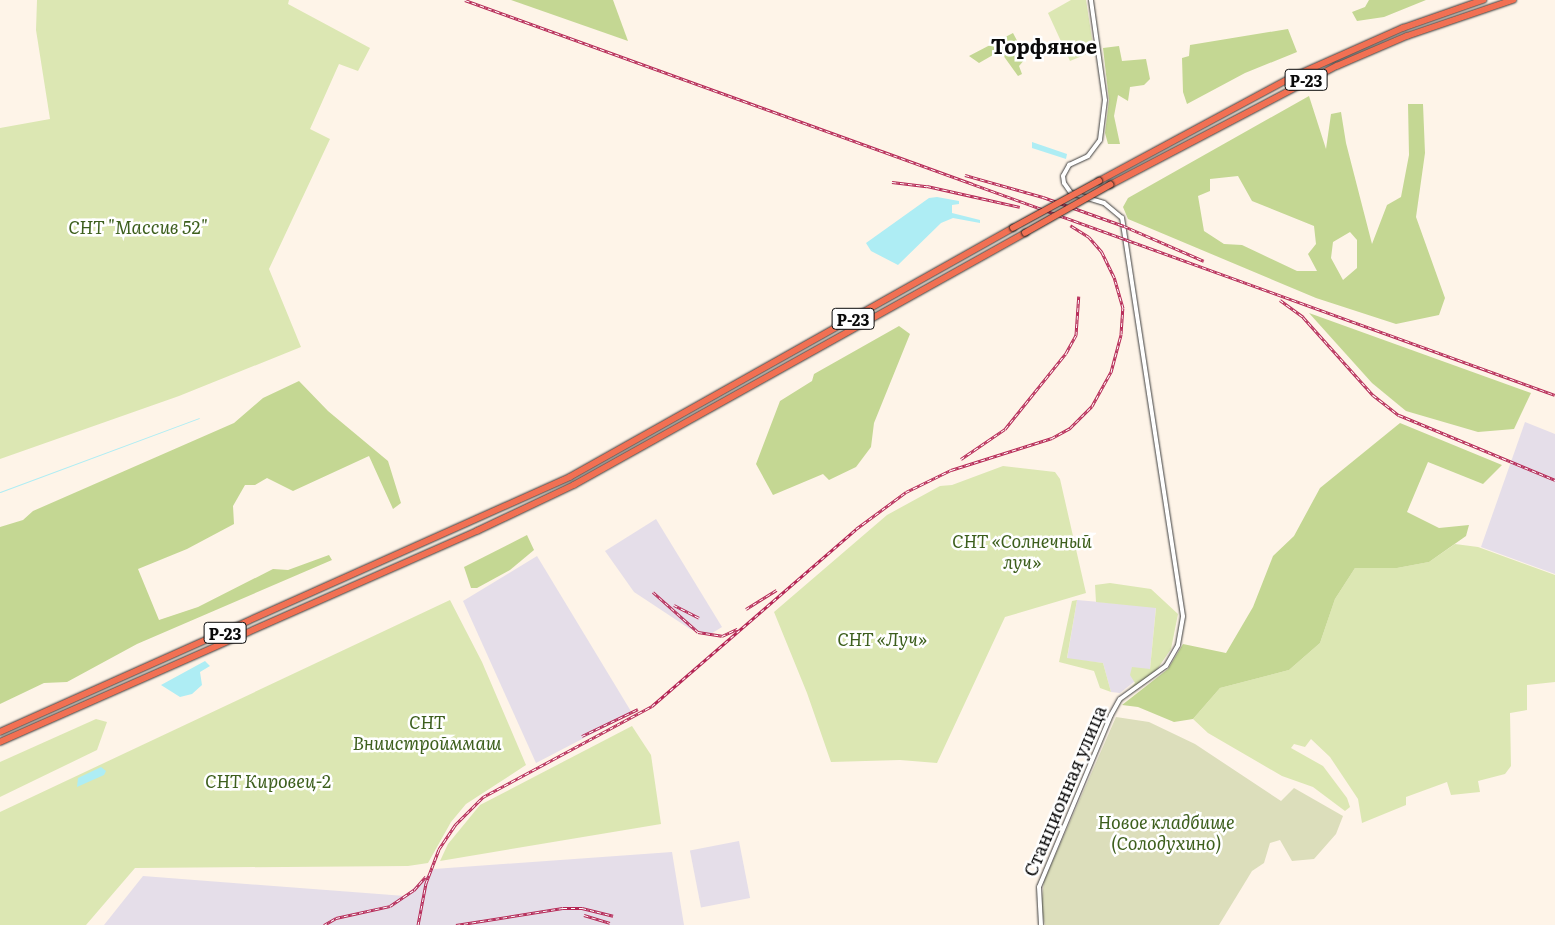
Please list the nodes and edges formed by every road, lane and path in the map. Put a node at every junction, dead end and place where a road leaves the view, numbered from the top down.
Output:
1 (1091, 0) edge
2 (1483, 0) edge
3 (1513, 0) edge
4 (0, 732) edge
5 (0, 742) edge
6 (1041, 925) edge

1 - 6 street, Станционная улица
2 - 4 highway, Р-23, bridge
3 - 5 highway, Р-23, bridge

